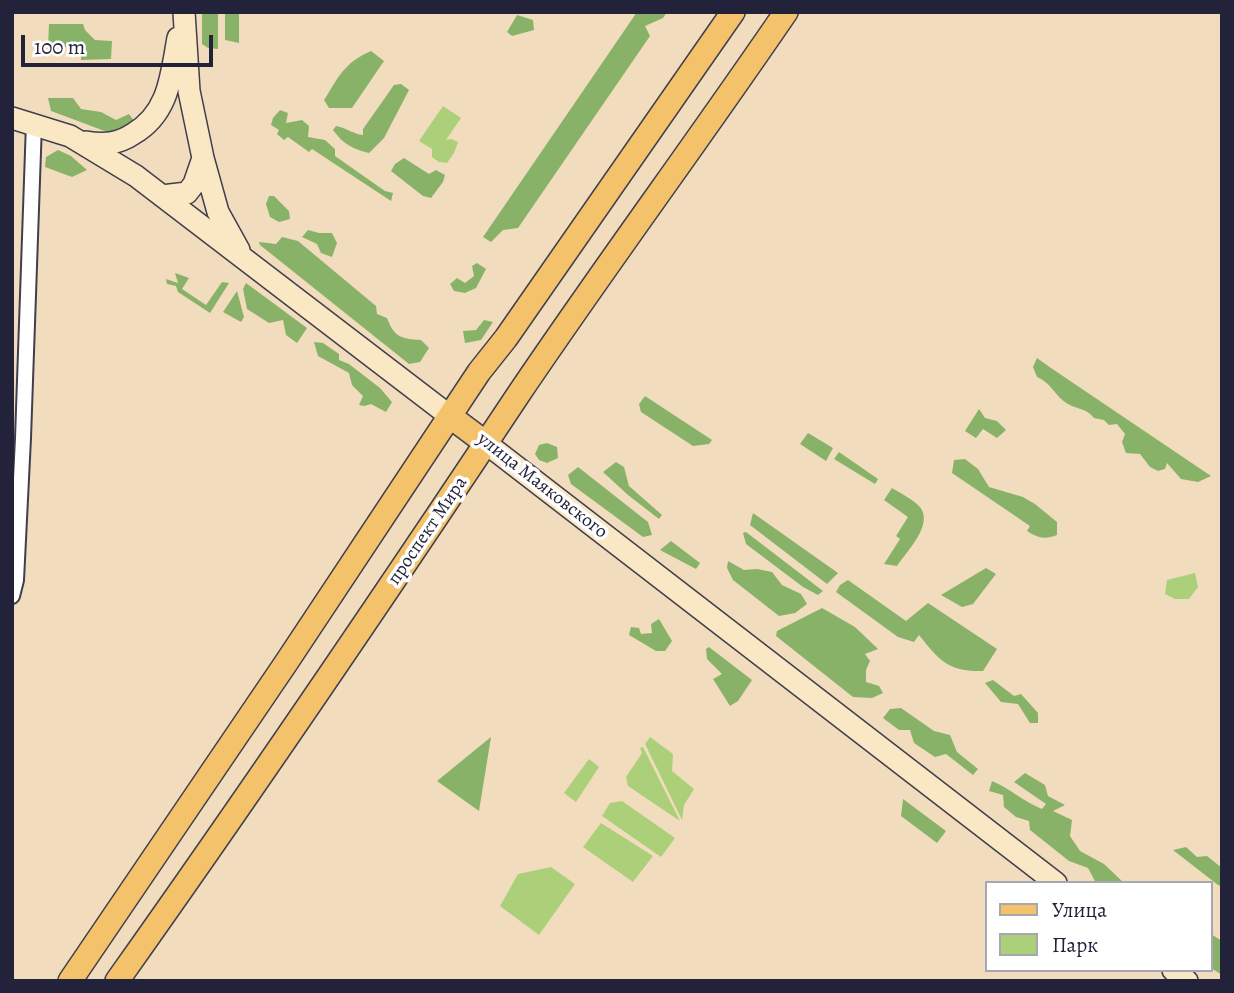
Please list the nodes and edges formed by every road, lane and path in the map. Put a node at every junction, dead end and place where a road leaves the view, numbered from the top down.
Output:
1 (183, 12) edge
2 (733, 12) edge
3 (786, 12) edge
4 (12, 118) edge
5 (34, 123) junction
6 (84, 142) junction
7 (202, 158) junction
8 (162, 196) junction
9 (246, 261) junction
10 (452, 417) junction
11 (487, 444) junction
12 (12, 596) edge
13 (1053, 881) edge
14 (70, 981) edge
15 (117, 981) edge

1 - 6 main road
1 - 7 main road
2 - 10 main road
3 - 11 main road, проспект Мира
4 - 5 main road, улица Маяковского
5 - 6 main road, улица Маяковского
5 - 12 street
6 - 8 main road, улица Маяковского
7 - 8 main road
7 - 9 main road
8 - 9 main road, улица Маяковского
9 - 10 main road, улица Маяковского
10 - 11 main road, улица Маяковского
10 - 14 main road
11 - 13 main road, улица Маяковского
11 - 15 main road, проспект Мира

